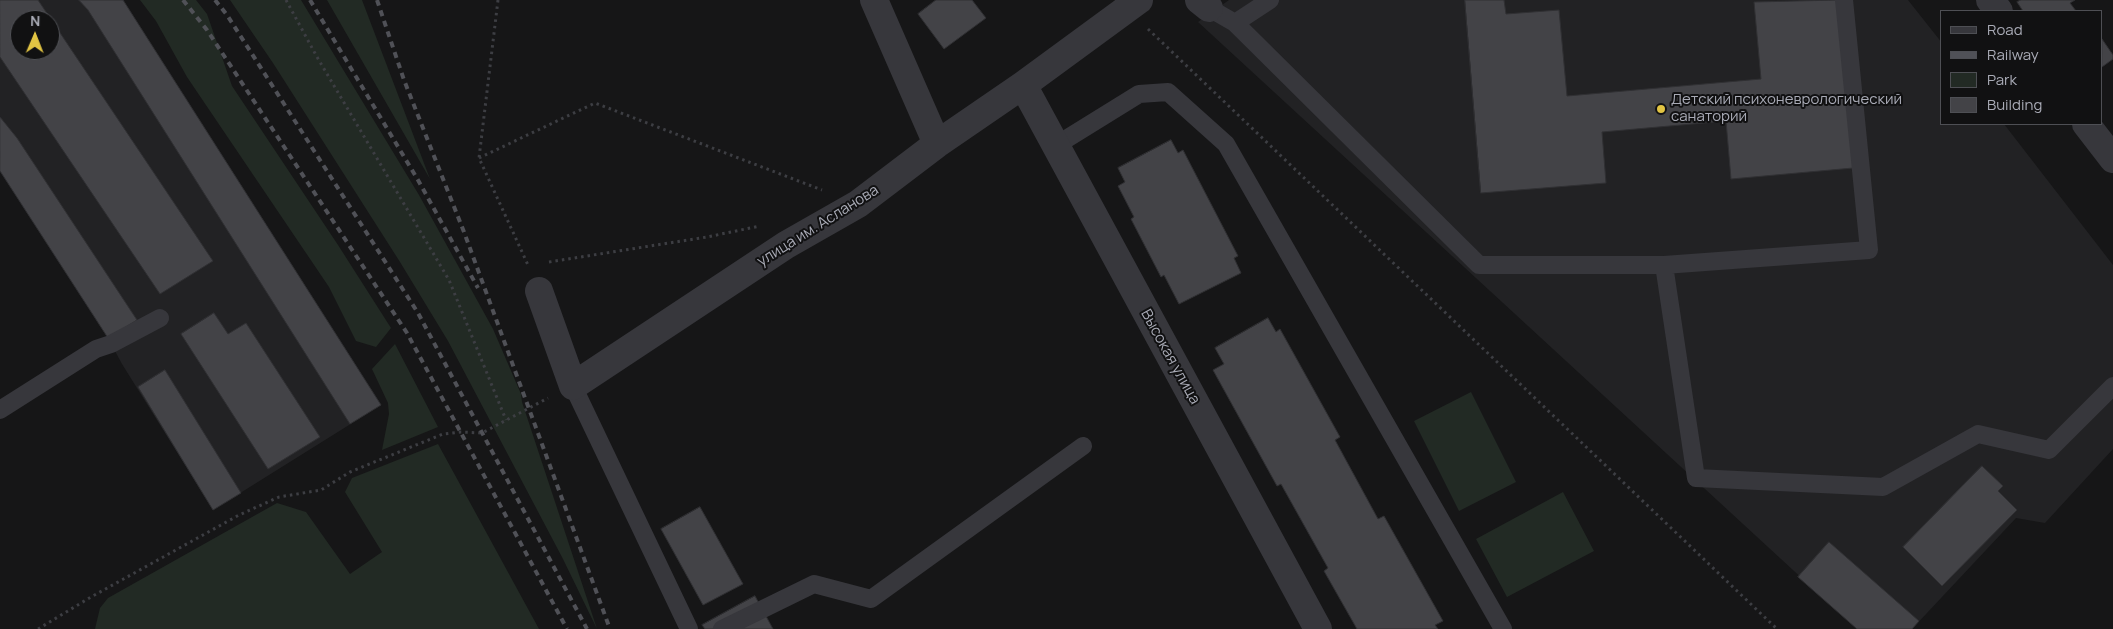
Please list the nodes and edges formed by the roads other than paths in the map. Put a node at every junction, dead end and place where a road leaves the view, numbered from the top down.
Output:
1 (874, 0) edge
2 (1270, 0) edge
3 (1844, 0) edge
4 (1990, 0) edge
5 (1204, 4) edge
6 (1133, 5) edge
7 (1998, 10) edge
8 (1235, 23) junction
9 (1023, 85) junction
10 (2087, 125) edge
11 (937, 144) junction
12 (1055, 146) junction
13 (2113, 159) edge
14 (1664, 265) junction
15 (540, 291) dead end
16 (160, 318) dead end
17 (574, 386) junction
18 (2113, 386) edge
19 (0, 410) edge
20 (1083, 446) dead end
21 (689, 629) edge
22 (722, 629) edge
23 (1318, 629) edge
24 (1503, 629) edge

1 - 11 street
2 - 8 lane
3 - 14 lane
4 - 7 street
5 - 8 lane
6 - 9 street, улица им. Асланова
8 - 14 lane
9 - 11 street, улица им. Асланова
9 - 12 street, Высокая улица
10 - 13 street
11 - 17 street, улица им. Асланова
12 - 23 street, Высокая улица
12 - 24 lane
14 - 18 lane
15 - 17 street
16 - 19 lane
17 - 21 lane
20 - 22 lane

